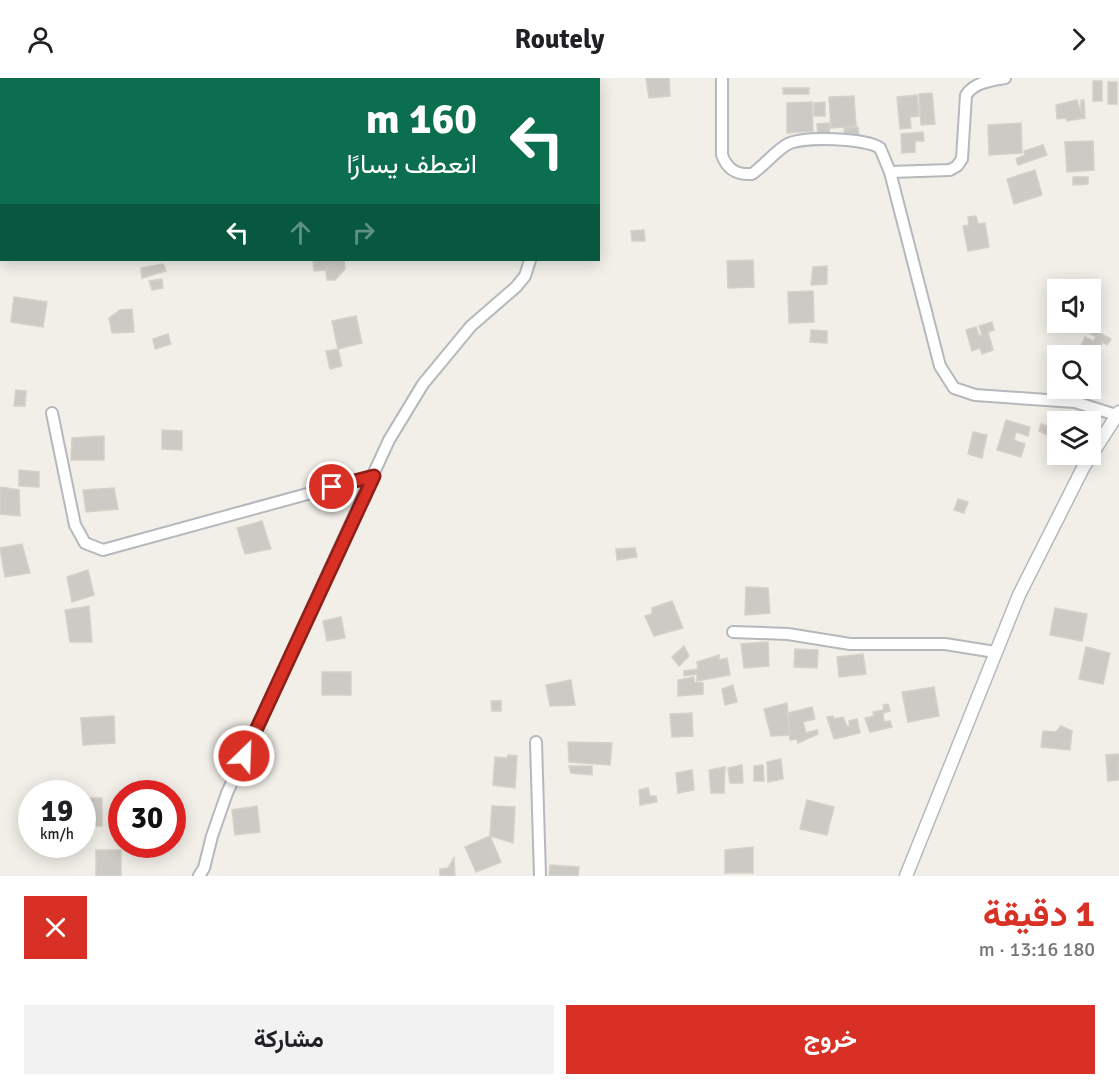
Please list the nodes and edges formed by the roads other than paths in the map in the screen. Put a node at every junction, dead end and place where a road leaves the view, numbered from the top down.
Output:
1 (722, 78) edge
2 (1005, 78) edge
3 (986, 80) edge
4 (890, 172) junction
5 (530, 261) edge
6 (52, 413) dead end
7 (1118, 413) edge
8 (374, 476) junction
9 (733, 632) dead end
10 (995, 652) junction
11 (536, 742) dead end
12 (199, 876) edge
13 (540, 876) edge
14 (906, 876) edge

1 - 4 street
2 - 3 street
3 - 4 street
4 - 7 street
5 - 8 street
6 - 8 street
7 - 10 street
8 - 12 street
9 - 10 street
10 - 14 street
11 - 13 street

